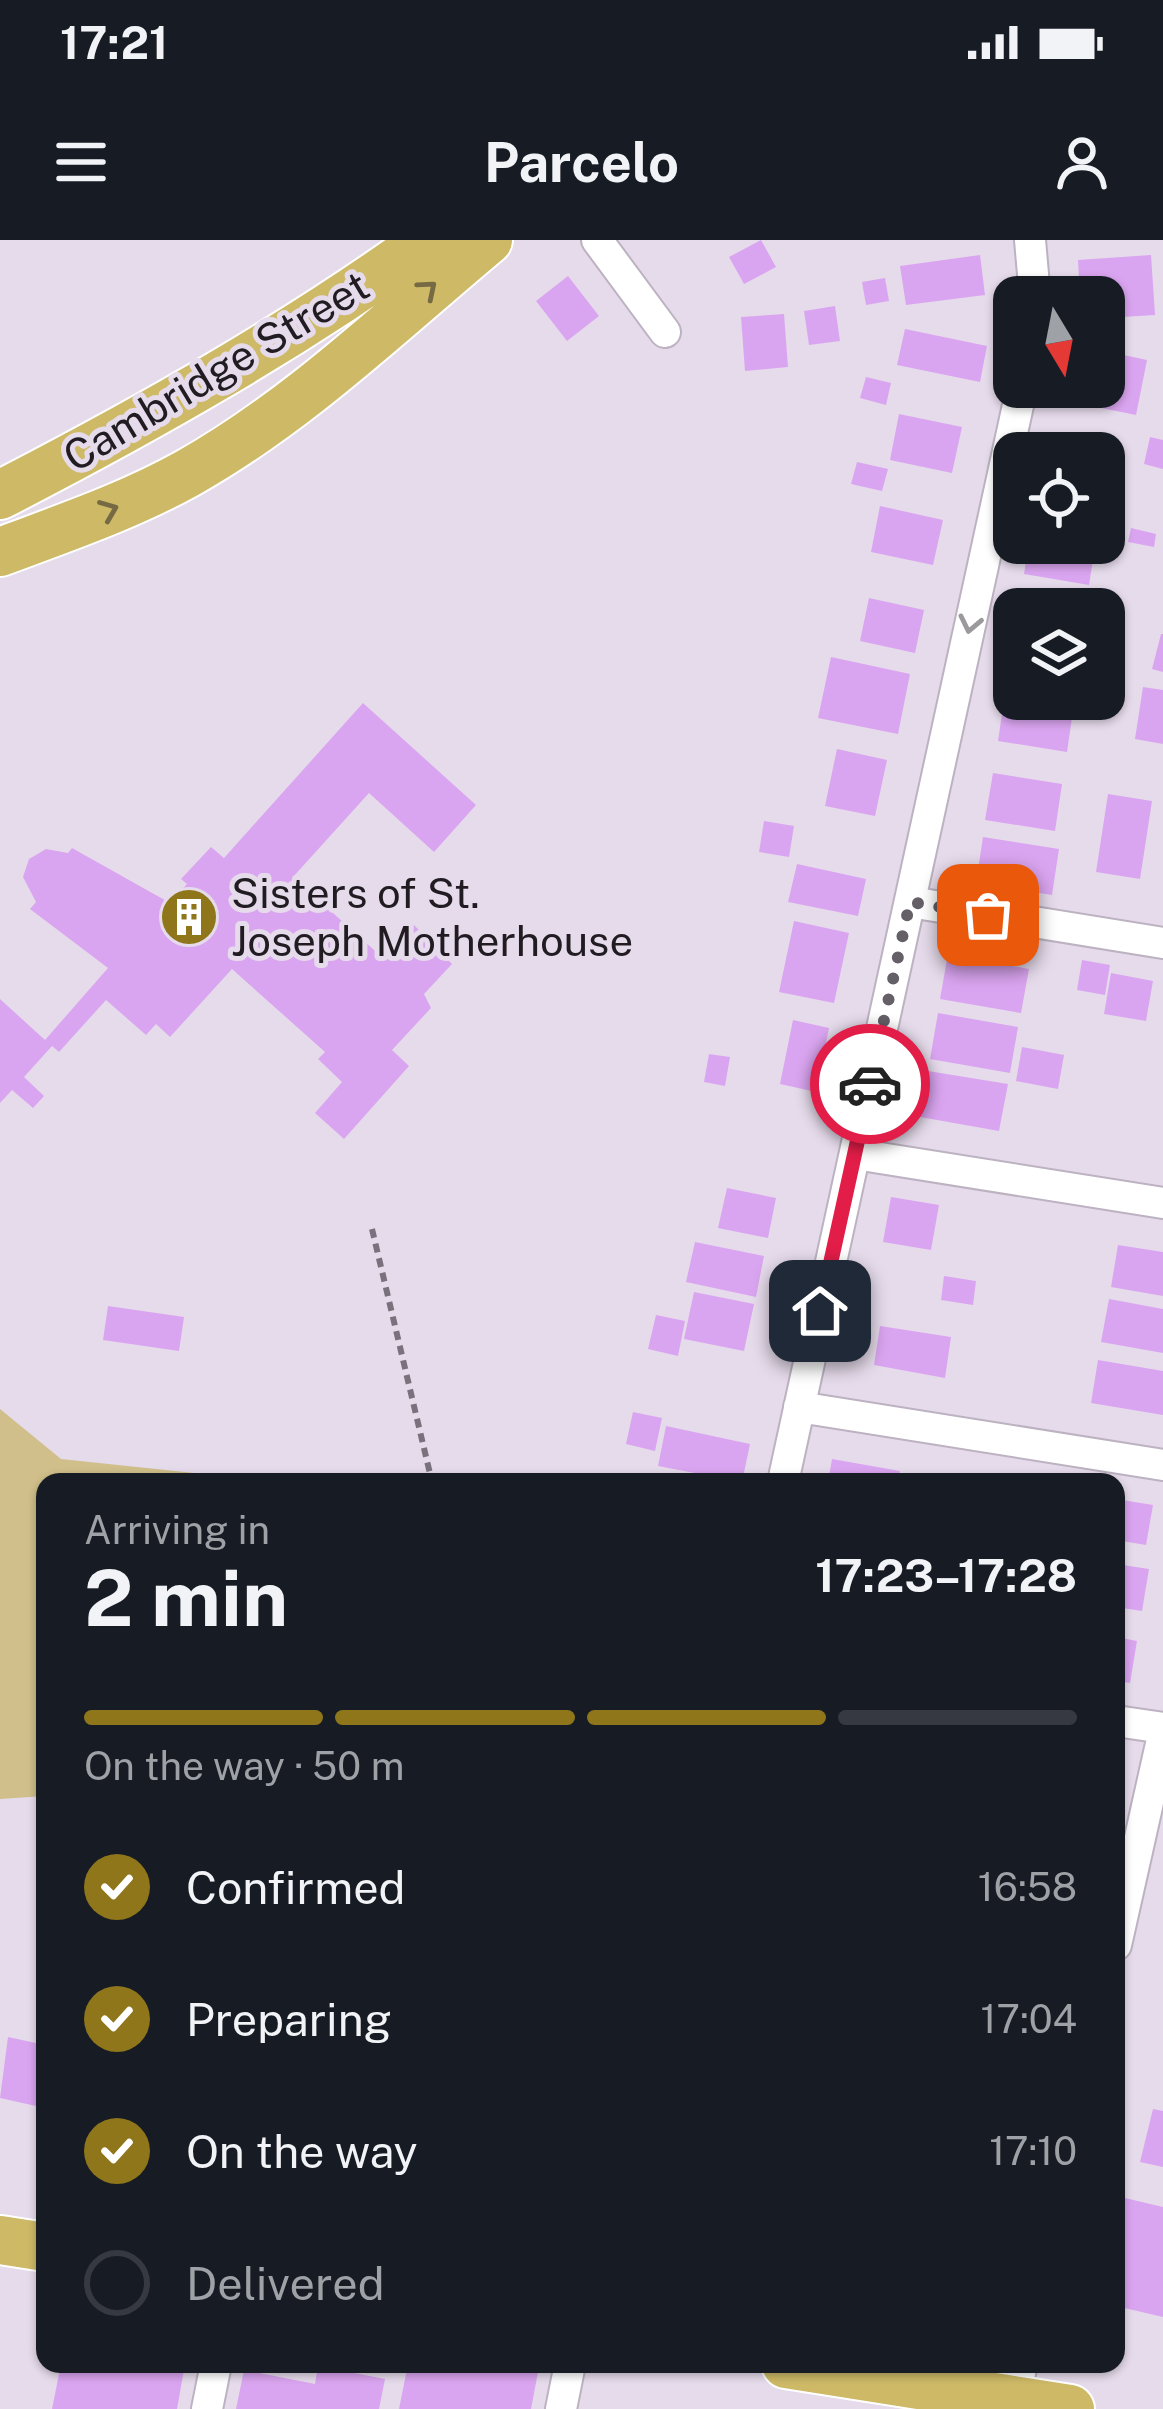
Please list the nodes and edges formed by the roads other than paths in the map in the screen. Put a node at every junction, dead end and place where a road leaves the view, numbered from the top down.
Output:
1 (427, 240) edge
2 (488, 240) edge
3 (597, 240) edge
4 (1030, 240) edge
5 (1033, 276) edge
6 (665, 332) dead end
7 (1017, 408) edge
8 (0, 495) edge
9 (0, 552) edge
10 (910, 902) junction
11 (1163, 943) edge
12 (855, 1154) junction
13 (1163, 1203) edge
14 (799, 1407) junction
15 (1163, 1465) edge
16 (785, 1473) edge
17 (1125, 1723) edge
18 (1163, 1732) edge
19 (1125, 1904) edge
20 (0, 2240) edge
21 (36, 2246) edge
22 (214, 2373) edge
23 (568, 2373) edge
24 (902, 2373) edge
25 (1018, 2382) edge
26 (208, 2409) edge
27 (562, 2409) edge
28 (1070, 2409) edge

1 - 8 main road, Cambridge Street
9 -> 2 main road, Cambridge Street
3 - 6 street
4 - 5 street
7 -> 10 street
10 - 11 street
10 - 12 street
12 - 13 street
12 - 14 street
14 - 15 street
14 - 16 street
17 - 18 street
18 - 19 street
20 - 21 main road
22 - 26 street
23 - 27 street
24 - 25 main road
25 - 28 main road

